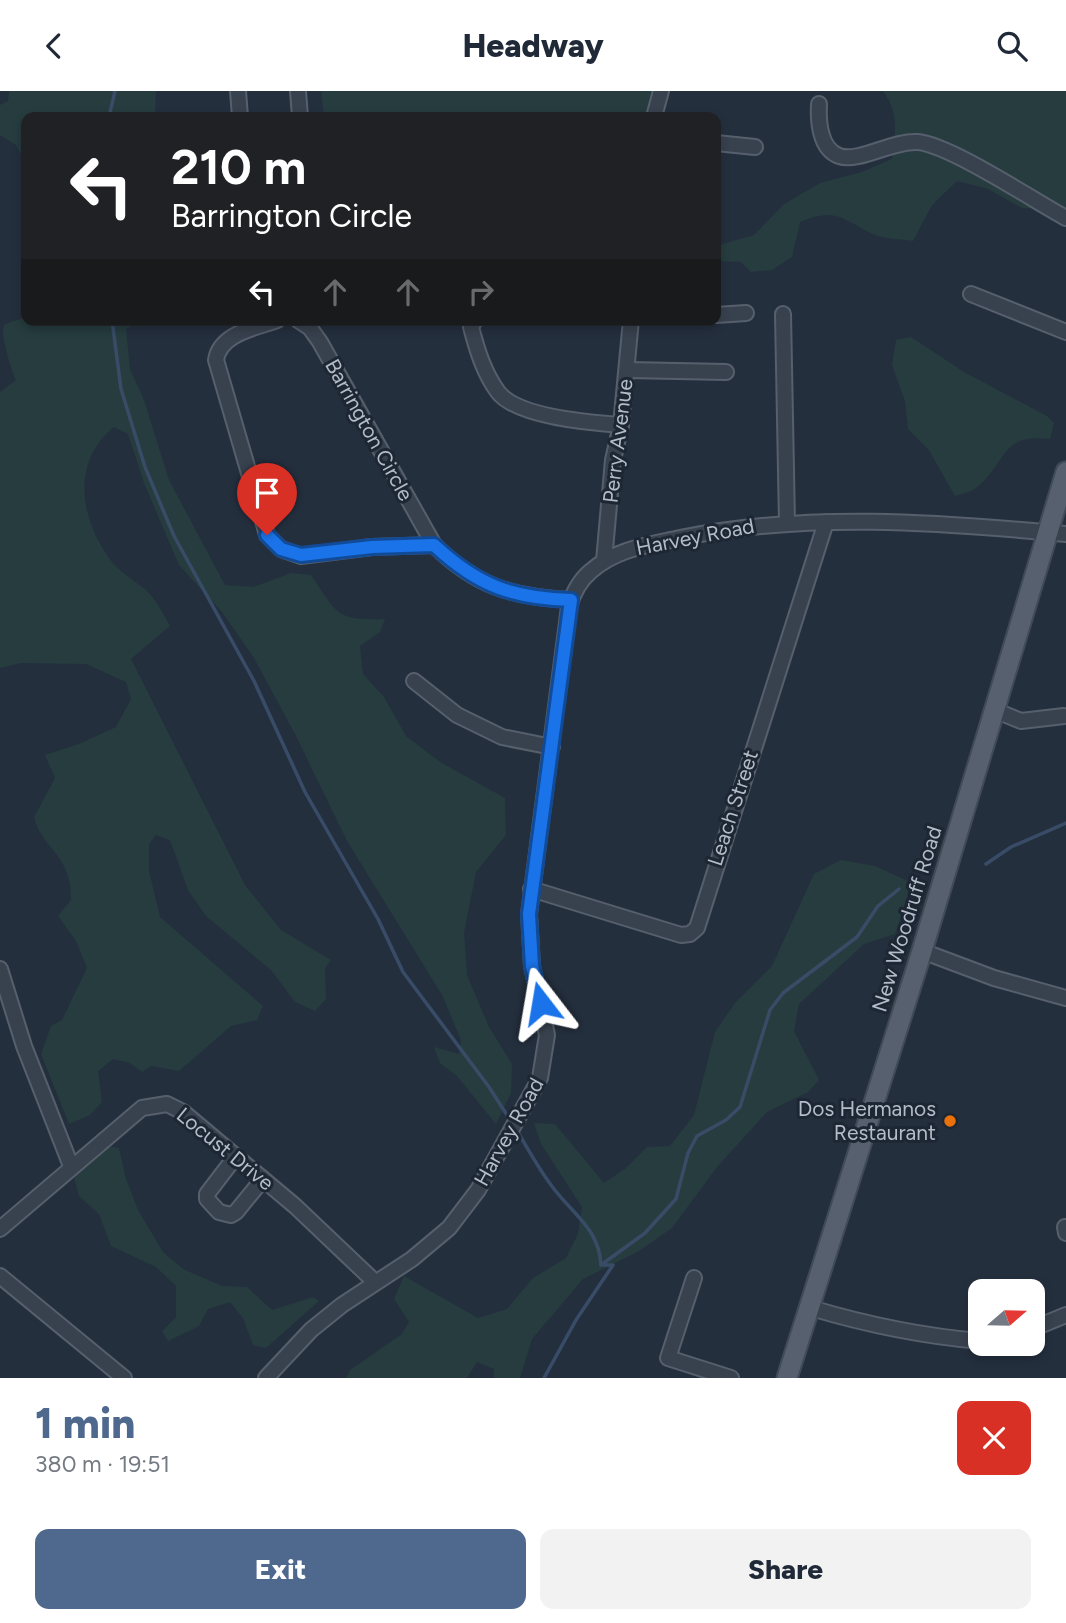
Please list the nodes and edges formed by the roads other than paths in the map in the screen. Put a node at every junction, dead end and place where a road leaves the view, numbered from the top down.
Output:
1 (237, 91) edge
2 (298, 91) edge
3 (661, 91) edge
4 (819, 104) dead end
5 (239, 112) edge
6 (300, 112) edge
7 (655, 112) edge
8 (721, 144) edge
9 (755, 147) dead end
10 (1066, 218) edge
11 (971, 294) dead end
12 (746, 313) dead end
13 (783, 314) dead end
14 (721, 315) edge
15 (262, 326) edge
16 (305, 326) edge
17 (473, 326) edge
18 (630, 326) edge
19 (1066, 332) edge
20 (626, 370) junction
21 (726, 372) dead end
22 (621, 425) junction
23 (1066, 472) edge
24 (826, 522) junction
25 (787, 523) junction
26 (1057, 533) edge
27 (434, 545) junction
28 (604, 561) junction
29 (571, 600) junction
30 (414, 681) dead end
31 (994, 710) junction
32 (1064, 716) edge
33 (552, 747) junction
34 (531, 889) junction
35 (922, 951) junction
36 (0, 969) edge
37 (1066, 998) edge
38 (236, 1156) junction
39 (71, 1166) junction
40 (263, 1179) junction
41 (0, 1229) edge
42 (0, 1276) edge
43 (694, 1278) dead end
44 (375, 1282) junction
45 (811, 1308) junction
46 (1066, 1315) edge
47 (1045, 1324) edge
48 (968, 1340) edge
49 (124, 1378) edge
50 (266, 1378) edge
51 (731, 1378) edge
52 (787, 1378) edge

1 - 5 street
2 - 6 street
3 - 7 street
4 - 10 street
8 - 9 street
11 - 19 street
12 - 14 street
13 - 25 street
15 - 27 street
16 - 27 street, Barrington Circle
17 - 22 street
18 - 20 street, Perry Avenue
20 - 21 street
20 - 22 street, Perry Avenue
22 - 28 street, Perry Avenue
23 - 26 main road, New Woodruff Road
24 - 25 street, Harvey Road
24 - 26 street, Harvey Road
24 - 34 street, Leach Street
25 - 28 street, Harvey Road
26 - 31 main road, New Woodruff Road
27 - 29 street, Barrington Circle
28 - 29 street, Harvey Road
29 - 33 street, Harvey Road
30 - 33 street
31 - 32 street
31 - 35 main road, New Woodruff Road
33 - 34 street, Harvey Road
34 - 44 street, Harvey Road
35 - 37 street
35 - 45 main road, New Woodruff Road
36 - 39 street
38 - 39 street, Locust Drive
38 - 40 street, Locust Drive
38 - 40 street
39 - 41 street, Locust Drive
40 - 44 street, Locust Drive
42 - 49 street
43 - 51 street
44 - 50 street, Harvey Road
45 - 48 street
45 - 52 main road, New Woodruff Road
46 - 47 street

